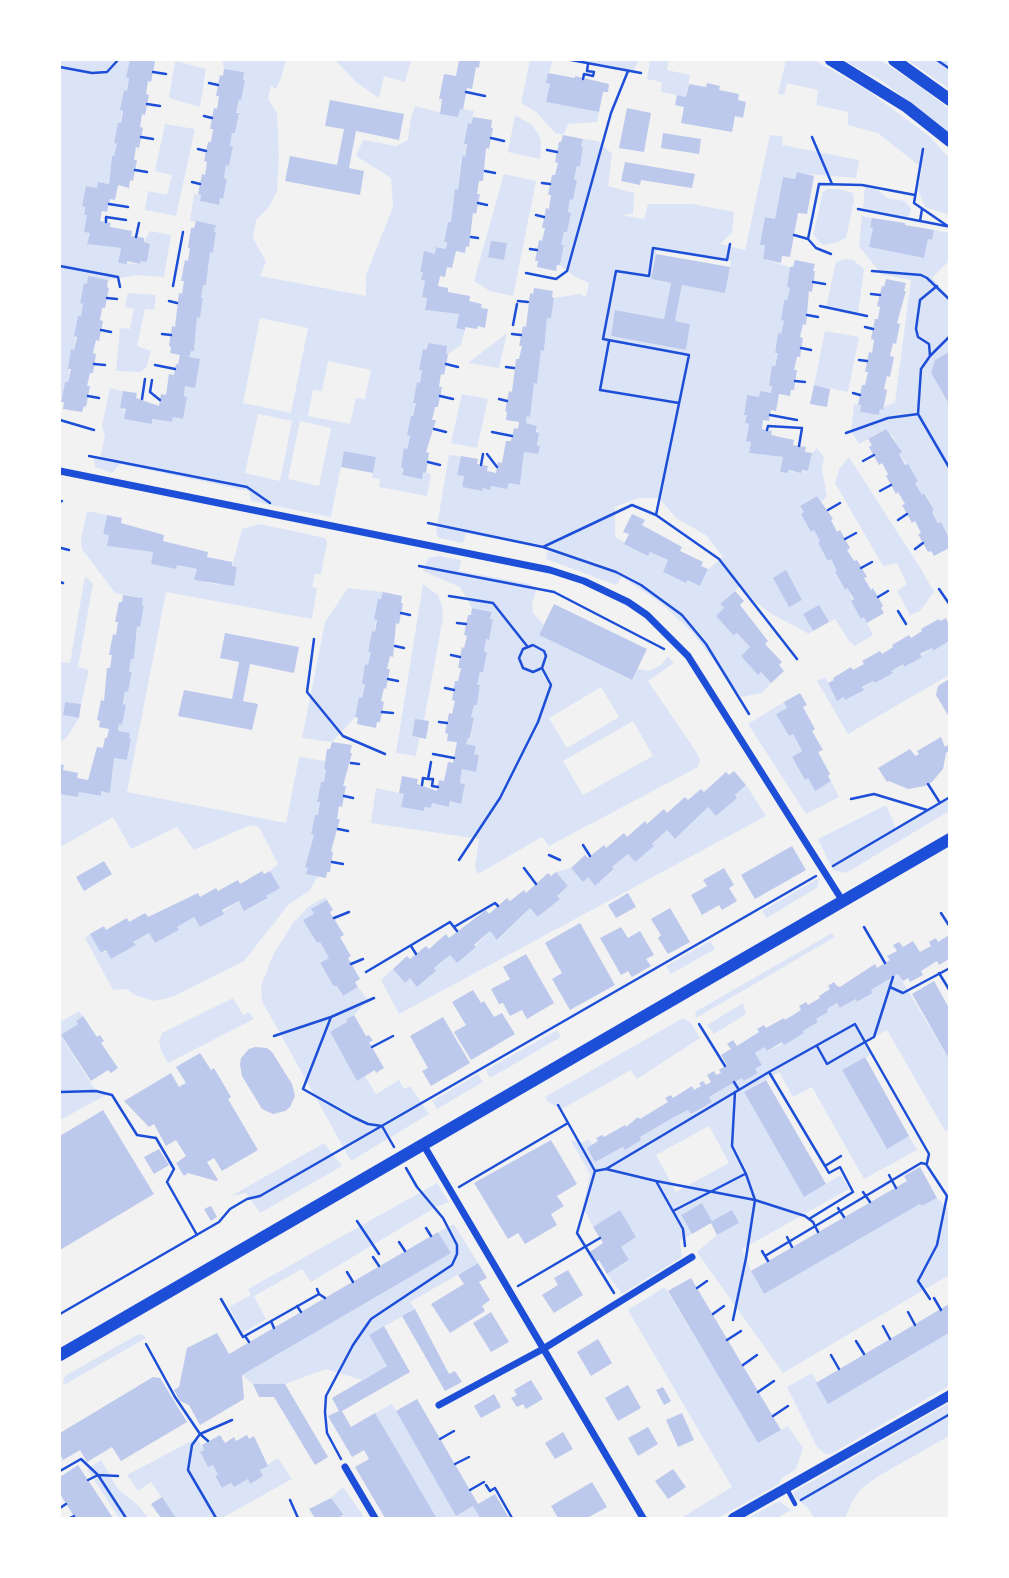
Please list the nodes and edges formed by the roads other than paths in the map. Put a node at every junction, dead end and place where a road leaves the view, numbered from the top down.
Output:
1 (831, 60) edge
2 (894, 60) edge
3 (950, 100) edge
4 (950, 141) edge
5 (60, 471) edge
6 (950, 839) edge
7 (842, 900) junction
8 (423, 1144) junction
9 (692, 1257) dead end
10 (543, 1349) junction
11 (60, 1355) edge
12 (950, 1395) edge
13 (439, 1405) dead end
14 (345, 1467) road end
15 (786, 1488) junction
16 (795, 1504) road end
17 (375, 1518) edge
18 (643, 1518) edge
19 (733, 1518) edge

1 - 4 main road
2 - 3 main road
5 - 7 street
6 - 7 main road
7 - 8 main road
8 - 10 street
8 - 11 main road
9 - 10 street
10 - 13 street
10 - 18 street
12 - 15 street
14 - 17 street
15 - 16 lane
15 - 19 street

